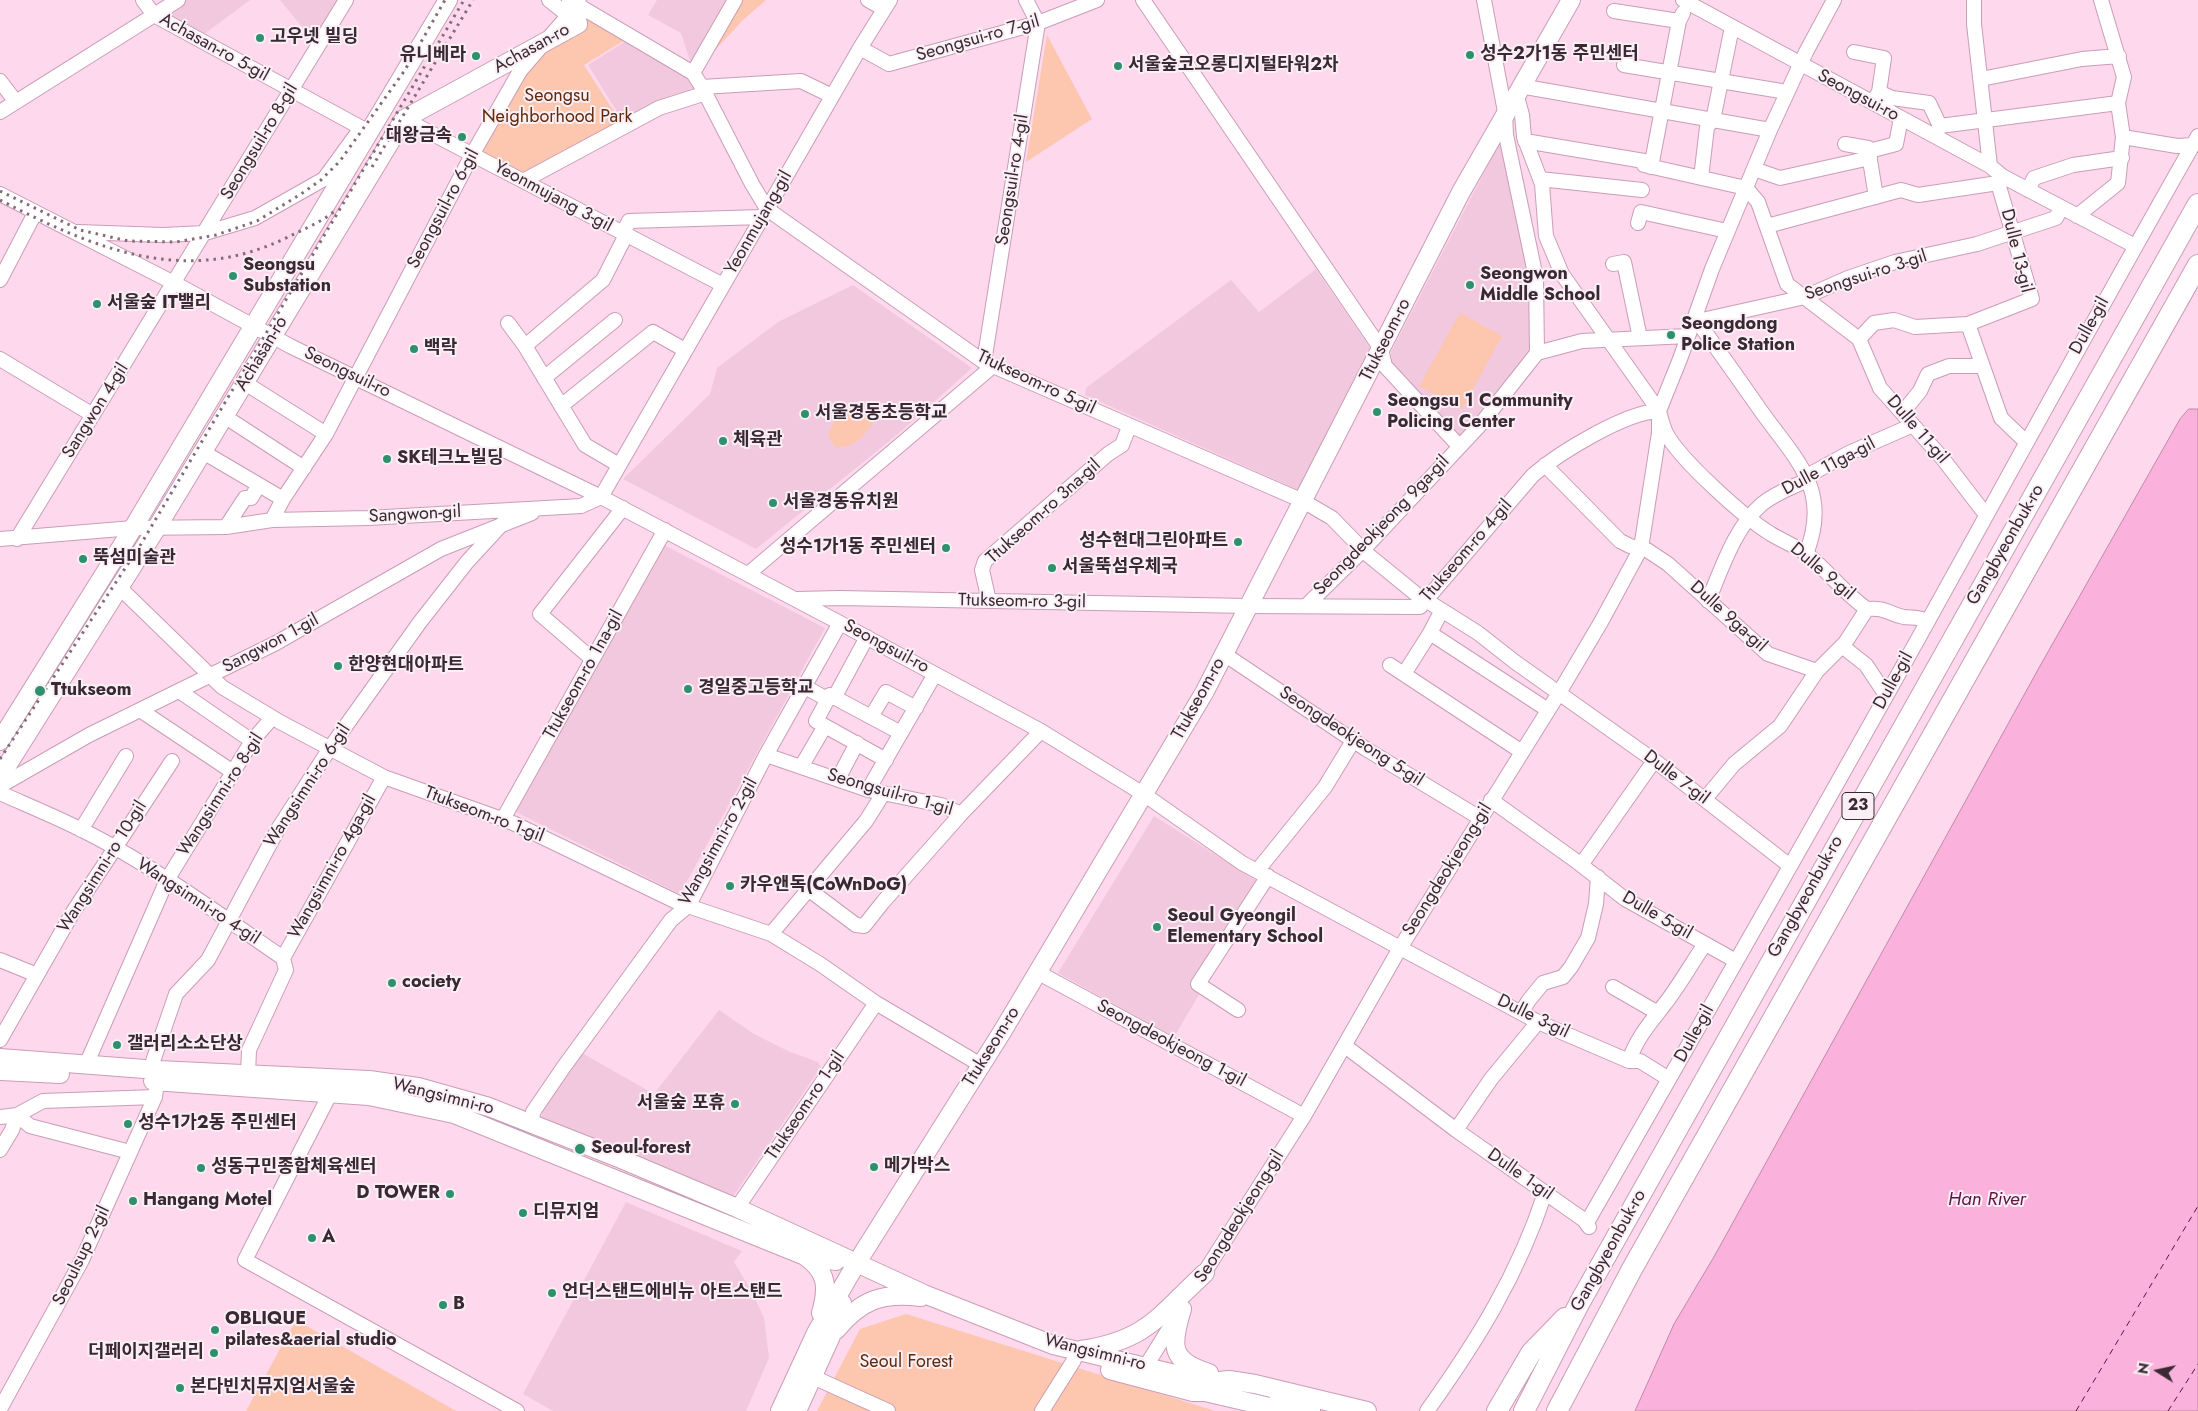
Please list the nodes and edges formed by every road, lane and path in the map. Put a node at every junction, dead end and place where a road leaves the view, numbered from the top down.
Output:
1 (143, 0) edge
2 (178, 0) edge
3 (346, 0) edge
4 (448, 0) edge
5 (549, 0) edge
6 (735, 0) edge
7 (868, 0) edge
8 (1026, 0) edge
9 (1098, 0) edge
10 (1143, 0) edge
11 (1484, 0) edge
12 (1571, 0) edge
13 (1834, 0) edge
14 (1974, 0) edge
15 (2101, 0) edge
16 (575, 1) edge
17 (1687, 1) edge
18 (887, 5) edge
19 (1614, 10) dead end
20 (154, 15) junction
21 (1679, 20) junction
22 (1038, 23) junction
23 (578, 24) junction
24 (1732, 27) junction
25 (860, 48) junction
26 (1854, 52) dead end
27 (2119, 56) junction
28 (1624, 65) dead end
29 (1800, 65) junction
30 (693, 73) junction
31 (1669, 73) junction
32 (1980, 79) junction
33 (0, 81) edge
34 (1721, 81) junction
35 (292, 90) junction
36 (704, 90) junction
37 (1518, 90) junction
38 (1787, 92) junction
39 (832, 96) junction
40 (1875, 98) junction
41 (16, 102) junction
42 (2118, 103) junction
43 (1662, 111) junction
44 (0, 112) edge
45 (1505, 112) junction
46 (1901, 118) junction
47 (404, 119) junction
48 (1713, 120) junction
49 (1986, 120) junction
50 (365, 130) junction
51 (1770, 130) junction
52 (1937, 131) junction
53 (2123, 137) junction
54 (2195, 140) edge
55 (1525, 141) junction
56 (1845, 144) dead end
57 (472, 155) junction
58 (1869, 155) junction
59 (2122, 158) junction
60 (1990, 166) junction
61 (1651, 167) junction
62 (1754, 169) junction
63 (1701, 178) junction
64 (1540, 179) junction
65 (2000, 180) junction
66 (523, 182) junction
67 (1746, 188) junction
68 (1642, 190) dead end
69 (2028, 190) junction
70 (0, 194) edge
71 (1876, 197) junction
72 (2198, 204) edge
73 (2061, 208) junction
74 (36, 212) junction
75 (764, 213) junction
76 (2077, 216) junction
77 (1638, 223) dead end
78 (1767, 226) junction
79 (1727, 231) junction
80 (74, 232) junction
81 (2012, 232) junction
82 (205, 233) junction
83 (625, 234) junction
84 (2135, 246) junction
85 (1613, 264) dead end
86 (2198, 265) edge
87 (0, 280) edge
88 (174, 284) junction
89 (723, 285) junction
90 (1805, 297) junction
91 (616, 320) dead end
92 (1695, 321) junction
93 (508, 323) dead end
94 (1968, 324) junction
95 (254, 327) junction
96 (272, 336) junction
97 (1688, 336) junction
98 (1640, 338) junction
99 (1608, 339) junction
100 (1859, 339) junction
101 (525, 346) junction
102 (1381, 349) junction
103 (685, 350) junction
104 (1537, 353) junction
105 (0, 359) edge
106 (988, 364) junction
107 (1982, 366) junction
108 (355, 377) junction
109 (544, 378) junction
110 (245, 383) junction
111 (561, 406) junction
112 (1659, 411) junction
113 (1903, 412) junction
114 (93, 415) junction
115 (224, 416) junction
116 (1914, 425) junction
117 (1127, 432) dead end
118 (326, 434) junction
119 (2026, 442) junction
120 (1459, 446) junction
121 (203, 452) junction
122 (619, 465) junction
123 (1545, 465) junction
124 (304, 468) junction
125 (1807, 476) junction
126 (259, 485) junction
127 (601, 496) junction
128 (283, 499) junction
129 (1304, 501) junction
130 (544, 508) junction
131 (623, 508) junction
132 (1986, 515) junction
133 (1749, 517) junction
134 (272, 520) junction
135 (502, 524) junction
136 (226, 527) junction
137 (133, 528) junction
138 (156, 529) junction
139 (664, 530) junction
140 (17, 538) junction
141 (0, 539) edge
142 (1641, 548) junction
143 (1363, 550) junction
144 (1806, 554) junction
145 (748, 574) junction
146 (119, 587) junction
147 (796, 600) junction
148 (1425, 600) junction
149 (989, 601) junction
150 (1708, 601) junction
151 (1248, 606) junction
152 (1306, 606) junction
153 (1868, 609) junction
154 (1442, 610) junction
155 (1928, 621) junction
156 (840, 623) junction
157 (1430, 633) junction
158 (866, 637) junction
159 (1842, 646) junction
160 (1224, 654) junction
161 (592, 659) junction
162 (1390, 665) dead end
163 (1817, 671) junction
164 (935, 674) junction
165 (1404, 674) junction
166 (211, 675) junction
167 (805, 687) junction
168 (179, 691) junction
169 (1559, 693) junction
170 (1886, 695) junction
171 (831, 699) junction
172 (916, 708) junction
173 (140, 710) junction
174 (1548, 710) junction
175 (871, 717) junction
176 (272, 718) junction
177 (824, 726) junction
178 (1041, 731) junction
179 (901, 733) junction
180 (0, 740) edge
181 (252, 741) junction
182 (1353, 741) junction
183 (857, 743) junction
184 (330, 748) junction
185 (1522, 752) junction
186 (766, 755) junction
187 (126, 756) dead end
188 (886, 760) junction
189 (172, 761) dead end
190 (1654, 761) junction
191 (801, 767) junction
192 (233, 772) junction
193 (0, 777) edge
194 (384, 777) junction
195 (838, 779) junction
196 (0, 786) edge
197 (868, 790) junction
198 (0, 793) edge
199 (884, 794) junction
200 (1145, 795) junction
201 (1704, 799) junction
202 (1491, 800) junction
203 (961, 814) junction
204 (1480, 818) junction
205 (503, 820) junction
206 (81, 830) junction
207 (114, 848) junction
208 (1581, 865) junction
209 (1790, 866) junction
210 (1262, 873) junction
211 (1598, 878) junction
212 (167, 880) junction
213 (808, 889) junction
214 (689, 905) junction
215 (228, 921) junction
216 (771, 934) junction
217 (1705, 944) junction
218 (1400, 948) junction
219 (282, 958) junction
220 (0, 960) edge
221 (1736, 961) junction
222 (1037, 972) junction
223 (37, 975) junction
224 (1613, 987) dead end
225 (876, 1003) junction
226 (1238, 1010) dead end
227 (1658, 1012) junction
228 (1522, 1013) junction
229 (1538, 1022) junction
230 (4, 1023) edge
231 (0, 1040) edge
232 (1345, 1046) junction
233 (0, 1058) edge
234 (1629, 1061) junction
235 (86, 1064) junction
236 (981, 1065) junction
237 (0, 1071) edge
238 (248, 1074) junction
239 (1669, 1079) junction
240 (154, 1083) junction
241 (331, 1086) junction
242 (17, 1115) junction
243 (1304, 1116) junction
244 (0, 1117) edge
245 (532, 1123) junction
246 (1456, 1130) junction
247 (0, 1150) edge
248 (130, 1152) junction
249 (1545, 1194) junction
250 (737, 1208) junction
251 (1586, 1224) joint
252 (805, 1256) junction
253 (856, 1264) junction
254 (1204, 1273) junction
255 (922, 1298) junction
256 (1580, 1302) junction
257 (1182, 1309) junction
258 (824, 1335) junction
259 (1073, 1356) junction
260 (1582, 1362) junction
261 (1142, 1372) junction
262 (813, 1377) junction
263 (1220, 1381) junction
264 (1247, 1402) edge
265 (863, 1406) edge
266 (0, 1409) edge
267 (517, 1411) edge
268 (780, 1411) edge
269 (797, 1411) edge
270 (888, 1411) edge
271 (1042, 1411) edge
272 (1287, 1411) edge
273 (1311, 1411) edge
274 (1367, 1411) edge
275 (1427, 1411) edge
276 (1497, 1411) edge
277 (1524, 1411) edge
278 (1557, 1411) edge
279 (1565, 1411) edge

1 - 20 street, Achasan-ro 5-gil
2 - 20 street
3 - 35 street, Seongsuil-ro 8-gil
4 - 50 main road, Achasan-ro
5 - 23 street
6 - 30 street
7 - 18 street, Yeonmujang-gil
8 - 22 street
9 - 22 street, Seongsui-ro 7-gil
10 - 102 street, Seongdeokjeong 9ga-gil
11 - 45 street
12 - 37 main road, Ttukseom-ro
13 - 29 street, Seongdeokjeong-gil
14 - 32 street
15 - 27 street
16 - 23 main road, Achasan-ro
16 - 30 street
16 - 57 street, Seongsuil-ro 6-gil
17 - 21 street, Seongsui-ro
17 - 24 street, Seongsui-ro
18 - 25 street, Yeonmujang-gil
19 - 21 street
20 - 35 street, Achasan-ro 5-gil
20 - 41 street
21 - 31 street, Seongsui-ro
22 - 25 street, Seongsui-ro 7-gil
22 - 106 street, Seongsuil-ro 4-gil
23 - 47 main road, Achasan-ro
24 - 29 street, Seongsui-ro
24 - 34 street
25 - 39 street, Yeonmujang-gil
26 - 40 street
27 - 32 street
27 - 42 street
28 - 31 street
29 - 38 street, Seongdeokjeong-gil
29 - 40 street, Seongsui-ro
30 - 36 street
31 - 34 street
31 - 43 street, Seongsui-ro
32 - 49 street
33 - 41 street
34 - 38 street
34 - 48 street
35 - 50 street, Achasan-ro 5-gil
35 - 82 street, Seongsuil-ro 8-gil
36 - 39 street
36 - 66 street
36 - 75 street
37 - 43 street
37 - 45 main road, Ttukseom-ro
37 - 55 street, Dulle 9-gil
38 - 51 street, Seongdeokjeong-gil
39 - 75 street, Yeonmujang-gil
40 - 46 street, Seongsui-ro
40 - 52 street
41 - 44 street
42 - 49 street
42 - 53 street
43 - 48 street
43 - 61 street, Seongsui-ro
45 - 102 main road, Ttukseom-ro
45 - 104 street
46 - 52 street, Seongsui-ro
46 - 58 street
47 - 57 street, Yeonmujang 3-gil
47 - 96 main road, Achasan-ro
48 - 51 street
48 - 63 street
49 - 52 street
49 - 60 street
50 - 82 street, Achasan-ro
50 - 95 main road, Achasan-ro
51 - 62 street, Seongdeokjeong-gil
52 - 60 street, Seongsui-ro
53 - 54 street
53 - 59 street
54 - 84 street, Dulle-gil
55 - 61 street
55 - 64 street, Dulle 9-gil
56 - 58 street
57 - 66 street, Yeonmujang 3-gil
57 - 108 street, Seongsuil-ro 6-gil
58 - 62 street
58 - 71 street
59 - 69 street
59 - 76 street
60 - 65 street, Seongsui-ro
61 - 63 street
62 - 67 street, Seongdeokjeong-gil
63 - 67 street
64 - 68 street
64 - 99 street, Dulle 9-gil
65 - 69 street, Seongsui-ro
65 - 71 street
65 - 81 street, Dulle 13-gil
66 - 83 street, Yeonmujang 3-gil
67 - 78 street, Dulle 11-gil
67 - 79 street, Seongdeokjeong-gil
69 - 73 street, Seongsui-ro
70 - 74 street, Seongsuil-ro
71 - 78 street
72 - 256 highway, Gangbyeonbuk-ro / 23
73 - 76 street, Seongsui-ro
73 - 81 street, Seongsui-ro 3-gil
74 - 80 street, Seongsuil-ro
74 - 87 street
75 - 83 street, Yeonmujang 3-gil
75 - 89 street, Yeonmujang-gil
75 - 106 street, Ttukseom-ro 5-gil
76 - 84 street, Seongsui-ro
77 - 79 street
78 - 90 street, Dulle 11-gil
79 - 92 street, Seongdeokjeong-gil
80 - 82 street, Seongsuil-ro
80 - 88 street, Seongsuil-ro
81 - 90 street, Seongsui-ro 3-gil
81 - 94 street, Dulle 13-gil
82 - 88 street, Seongsuil-ro 8-gil
83 - 89 street, Yeonmujang 3-gil
83 - 101 street
84 - 119 street, Dulle-gil
85 - 98 street
86 - 260 highway, Gangbyeonbuk-ro / 23
88 - 95 street, Seongsuil-ro
88 - 114 street, Sangwon 4-gil
89 - 103 street, Yeonmujang-gil
90 - 92 street, Seongsui-ro 3-gil
90 - 100 street, Dulle 11-gil
91 - 109 street
92 - 97 street, Seongdeokjeong-gil
92 - 125 street
93 - 101 street
94 - 100 street
94 - 107 street
95 - 96 street, Seongsuil-ro
95 - 137 main road, Achasan-ro
96 - 108 street, Seongsuil-ro
96 - 110 main road, Achasan-ro
97 - 98 street
97 - 112 street, Seongdeokjeong-gil
98 - 99 street
99 - 104 street
99 - 112 street, Dulle 9-gil
100 - 113 street, Dulle 11-gil
101 - 109 street
102 - 120 street, Seongdeokjeong 9ga-gil
102 - 129 main road, Ttukseom-ro
103 - 111 street
103 - 122 street, Yeonmujang-gil
104 - 120 street, Seongdeokjeong 9ga-gil
105 - 114 street
106 - 129 street, Ttukseom-ro 5-gil
106 - 145 street
107 - 113 street
107 - 119 street
108 - 118 street, Seongsuil-ro 6-gil
108 - 127 street, Seongsuil-ro
109 - 111 street
110 - 115 main road, Achasan-ro
110 - 118 street
111 - 122 street
112 - 123 street, Ttukseom-ro 4-gil
112 - 133 street, Dulle 9-gil
112 - 142 street, Seongdeokjeong-gil
113 - 116 street, Dulle 11-gil
114 - 140 street, Sangwon 4-gil
115 - 121 main road, Achasan-ro
115 - 124 street
116 - 125 street, Dulle 11ga-gil
116 - 132 street, Dulle 11-gil
117 - 149 street, Ttukseom-ro 3na-gil
118 - 124 street, Seongsuil-ro 6-gil
119 - 132 street, Dulle-gil
120 - 143 street, Seongdeokjeong 9ga-gil
121 - 126 street
121 - 138 main road, Achasan-ro
122 - 127 street, Yeonmujang-gil
123 - 142 street, Dulle 9ga-gil
123 - 148 street, Ttukseom-ro 4-gil
124 - 128 street, Seongsuil-ro 6-gil
125 - 133 street, Dulle 11ga-gil
125 - 144 street
126 - 128 street
126 - 136 street
127 - 130 street, Sangwon-gil
127 - 131 street, Seongsuil-ro
128 - 134 street, Seongsuil-ro 6-gil
129 - 143 street, Ttukseom-ro 5-gil
129 - 151 main road, Ttukseom-ro
130 - 134 street, Sangwon-gil
130 - 135 street, Sangwon 1-gil
131 - 139 street, Seongsuil-ro
131 - 161 street
132 - 155 street, Dulle-gil
133 - 144 street, Dulle 9-gil
133 - 150 street
134 - 136 street, Sangwon-gil
135 - 166 street, Sangwon 1-gil
135 - 184 street, Wangsimni-ro 6-gil
136 - 138 street, Sangwon-gil
137 - 138 street, Sangwon-gil
137 - 140 street, Sangwon-gil
137 - 180 main road, Achasan-ro
138 - 146 main road, Achasan-ro
139 - 145 street, Seongsuil-ro
139 - 161 street, Ttukseom-ro 1na-gil
140 - 141 street, Sangwon-gil
142 - 150 street, Dulle 9ga-gil
142 - 169 street, Seongdeokjeong-gil
143 - 148 street, Ttukseom-ro 5-gil
143 - 152 street, Seongdeokjeong 9ga-gil
144 - 153 street, Dulle 9-gil
145 - 147 street, Seongsuil-ro
146 - 166 street, Ttukseom-ro 1-gil
146 - 193 main road, Achasan-ro
147 - 149 street, Ttukseom-ro 3-gil
147 - 156 street, Seongsuil-ro
148 - 152 street, Ttukseom-ro 4-gil
148 - 154 street, Dulle 7-gil
149 - 151 street, Ttukseom-ro 3-gil
150 - 163 street, Dulle 9ga-gil
151 - 152 street, Ttukseom-ro 4-gil
151 - 160 main road, Ttukseom-ro
153 - 155 street, Dulle 9-gil
153 - 159 street
154 - 157 street
154 - 169 street, Dulle 7-gil
155 - 170 street, Dulle-gil
156 - 158 street, Seongsuil-ro
156 - 167 street, Wangsimni-ro 2-gil
157 - 165 street
157 - 174 street
158 - 164 street, Seongsuil-ro
158 - 171 street
159 - 163 street
159 - 170 street
160 - 182 street, Seongdeokjeong 5-gil
160 - 200 main road, Ttukseom-ro
161 - 205 street, Ttukseom-ro 1na-gil
162 - 165 street
163 - 201 street
164 - 172 street
164 - 178 street, Seongsuil-ro
165 - 185 street
166 - 168 street, Sangwon 1-gil
166 - 176 street, Ttukseom-ro 1-gil
167 - 171 street
167 - 186 street, Wangsimni-ro 2-gil
168 - 173 street, Sangwon 1-gil
168 - 181 street
169 - 174 street, Seongdeokjeong-gil
169 - 190 street, Dulle 7-gil
170 - 209 street, Dulle-gil
171 - 175 street
171 - 177 street
172 - 175 street
172 - 179 street
173 - 192 street
173 - 196 street, Sangwon 1-gil
174 - 185 street, Seongdeokjeong-gil
175 - 179 street
176 - 181 street, Wangsimni-ro 8-gil
176 - 184 street, Ttukseom-ro 1-gil
177 - 183 street
177 - 191 street
178 - 200 street, Seongsuil-ro
178 - 203 street, Seongsuil-ro 1-gil
179 - 188 street
181 - 192 street, Wangsimni-ro 8-gil
182 - 204 street, Seongdeokjeong 5-gil
182 - 210 street
183 - 188 street
183 - 195 street
184 - 194 street, Ttukseom-ro 1-gil
184 - 215 street, Wangsimni-ro 6-gil
185 - 202 street, Seongdeokjeong-gil
186 - 191 street, Seongsuil-ro 1-gil
186 - 214 street, Wangsimni-ro 2-gil
187 - 206 street
188 - 197 street
189 - 207 street, Wangsimni-ro 10-gil
190 - 201 street, Dulle 7-gil
190 - 208 street
191 - 195 street, Seongsuil-ro 1-gil
192 - 212 street, Wangsimni-ro 8-gil
194 - 205 street, Ttukseom-ro 1-gil
194 - 219 street, Wangsimni-ro 4ga-gil
195 - 197 street, Seongsuil-ro 1-gil
197 - 199 street, Seongsuil-ro 1-gil
198 - 206 street, Wangsimni-ro 4-gil
199 - 203 street, Seongsuil-ro 1-gil
199 - 213 street
200 - 210 street, Seongsuil-ro
200 - 222 main road, Ttukseom-ro
201 - 209 street, Dulle 7-gil
202 - 204 street, Seongdeokjeong-gil
202 - 208 street, Dulle 5-gil
203 - 213 street
204 - 218 street, Seongdeokjeong-gil
205 - 214 street, Ttukseom-ro 1-gil
206 - 207 street, Wangsimni-ro 4-gil
207 - 212 street, Wangsimni-ro 4-gil
207 - 223 street, Wangsimni-ro 10-gil
208 - 211 street, Dulle 5-gil
209 - 221 street, Dulle-gil
210 - 218 street, Dulle 3-gil
210 - 226 street
211 - 217 street, Dulle 5-gil
211 - 228 street
212 - 215 street, Wangsimni-ro 4-gil
212 - 235 street, Wangsimni-ro 8-gil
213 - 216 street
214 - 216 street, Ttukseom-ro 1-gil
214 - 245 street, Wangsimni-ro 2-gil
215 - 219 street, Wangsimni-ro 4-gil
215 - 240 street, Wangsimni-ro 6-gil
216 - 225 street, Ttukseom-ro 1-gil
217 - 221 street, Dulle 5-gil
217 - 227 street
218 - 228 street, Dulle 3-gil
218 - 232 street, Seongdeokjeong-gil
219 - 238 street
220 - 223 street
221 - 239 street, Dulle-gil
222 - 236 main road, Ttukseom-ro
222 - 243 street, Seongdeokjeong 1-gil
223 - 230 street, Wangsimni-ro 10-gil
224 - 227 street
225 - 236 street, Ttukseom-ro 1-gil
225 - 250 street, Ttukseom-ro 1-gil
227 - 234 street
228 - 229 street, Dulle 3-gil
229 - 234 street, Dulle 3-gil
229 - 246 street
230 - 231 street, Wangsimni-ro 10-gil
232 - 243 street, Seongdeokjeong-gil
232 - 246 street, Dulle 1-gil
233 - 235 main road, Wangsimni-ro
234 - 239 street, Dulle 3-gil
235 - 240 main road, Wangsimni-ro
236 - 253 main road, Ttukseom-ro
237 - 240 main road, Wangsimni-ro
238 - 240 main road, Wangsimni-ro
238 - 241 main road, Wangsimni-ro
239 - 251 street, Dulle-gil
240 - 241 main road, Wangsimni-ro
240 - 242 street
240 - 248 street, Seoulsup 2-gil
241 - 245 main road, Wangsimni-ro
241 - 252 main road, Wangsimni-ro
241 - 267 street
242 - 244 street
242 - 247 street
242 - 248 street
243 - 254 street, Seongdeokjeong-gil
245 - 250 main road, Wangsimni-ro
246 - 249 street, Dulle 1-gil
248 - 266 street, Seoulsup 2-gil
249 - 251 street, Dulle 1-gil
249 - 275 street
250 - 253 main road, Wangsimni-ro
252 - 253 main road, Wangsimni-ro
252 - 258 main road
253 - 255 main road, Wangsimni-ro
253 - 258 main road, Ttukseom-ro
253 - 259 main road, Wangsimni-ro
254 - 257 street, Seongdeokjeong-gil
254 - 259 main road
255 - 258 main road
255 - 259 main road, Wangsimni-ro
256 - 276 highway
256 - 277 highway, Gangbyeonbuk-ro / 23
257 - 261 street, Seongdeokjeong-gil
257 - 263 main road
258 - 262 main road, Ttukseom-ro
258 - 268 main road, Ttukseom-ro
259 - 261 main road, Wangsimni-ro
259 - 271 street
260 - 278 highway, Gangbyeonbuk-ro / 23
260 - 279 highway
261 - 263 main road, Wangsimni-ro
261 - 264 main road, Wangsimni-ro
262 - 265 street
262 - 269 main road, Ttukseom-ro
263 - 264 main road, Wangsimni-ro
263 - 274 main road
264 - 272 main road, Wangsimni-ro
264 - 273 main road, Wangsimni-ro
265 - 270 street

